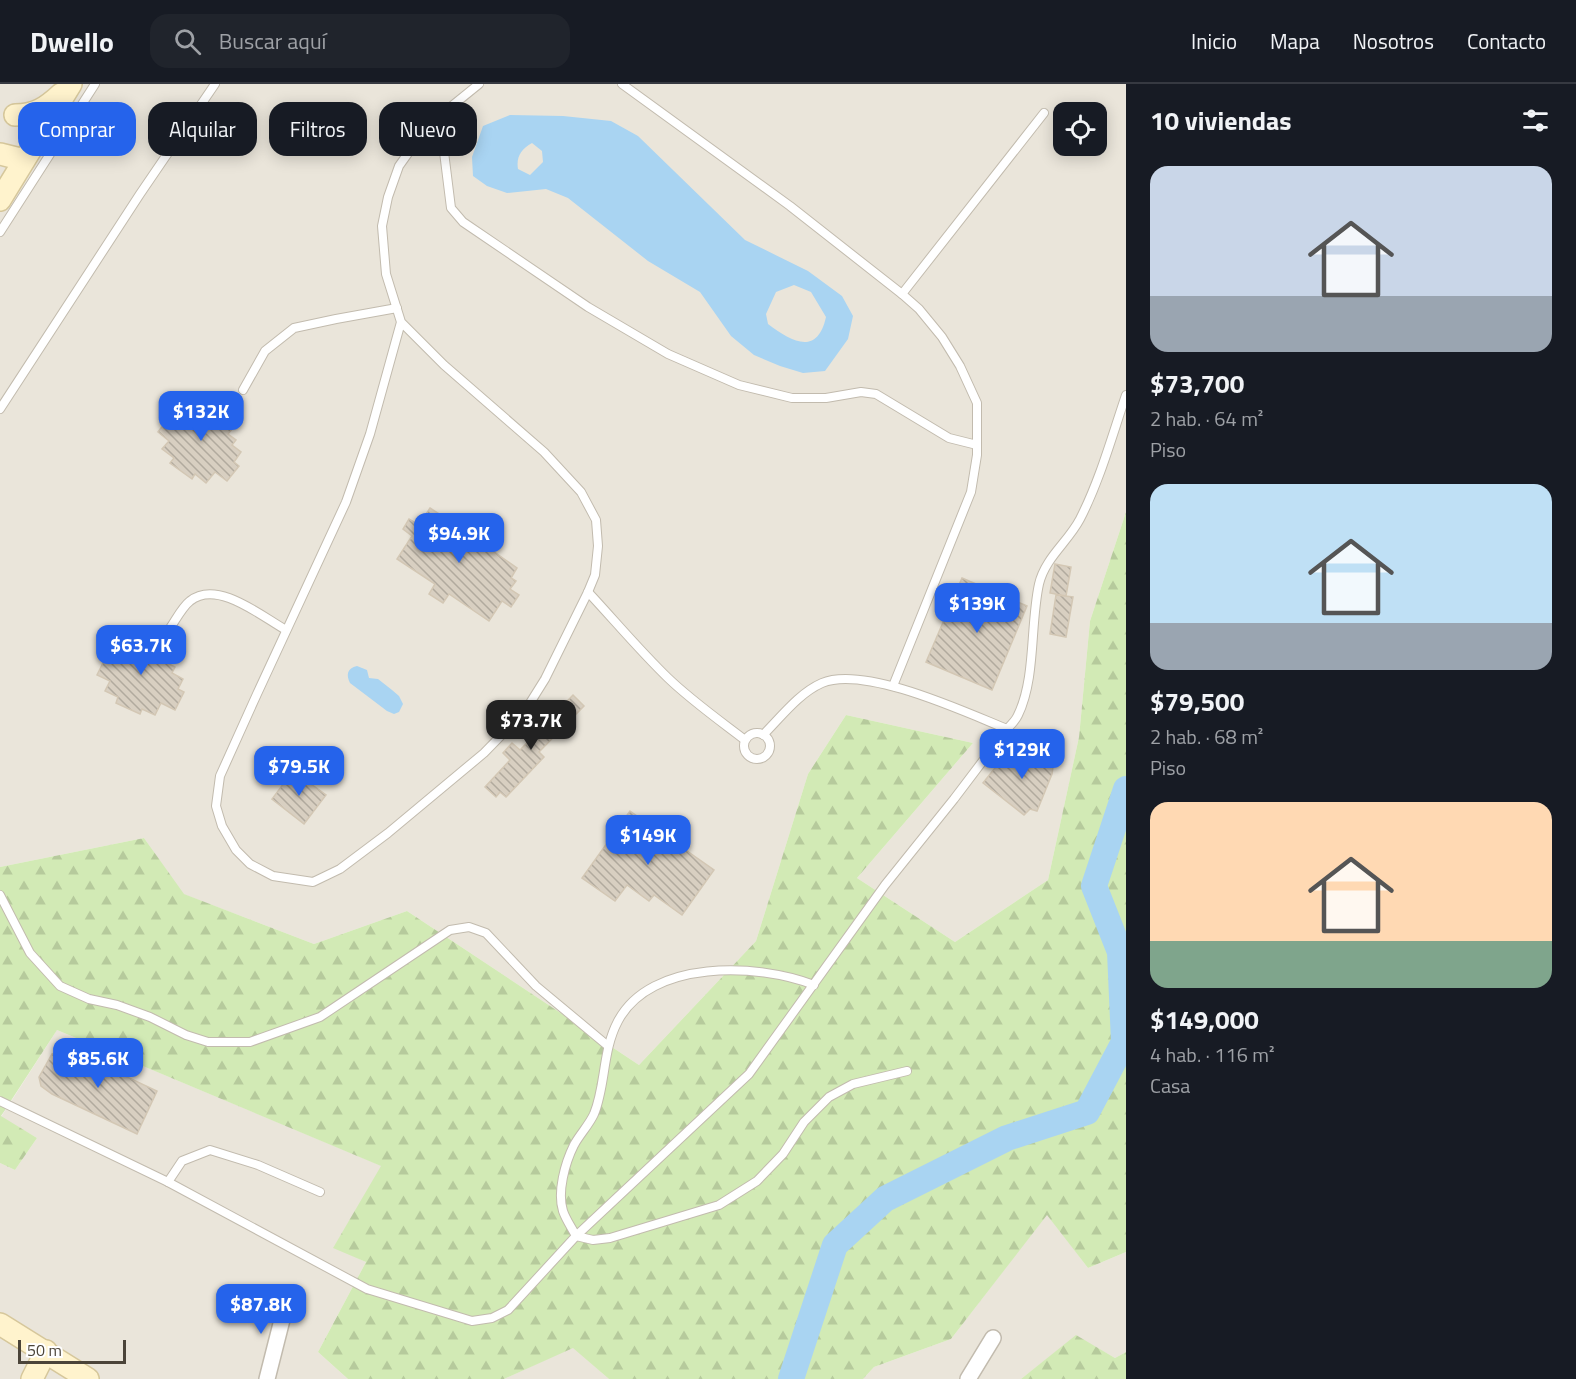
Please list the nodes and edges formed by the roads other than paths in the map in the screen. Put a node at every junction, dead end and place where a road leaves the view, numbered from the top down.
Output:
1 (94, 84) edge
2 (215, 84) edge
3 (479, 84) edge
4 (622, 84) edge
5 (69, 86) edge
6 (60, 102) edge
7 (457, 102) edge
8 (7, 111) edge
9 (1044, 112) dead end
10 (18, 123) edge
11 (0, 154) edge
12 (27, 156) edge
13 (406, 156) edge
14 (444, 156) edge
15 (24, 160) junction
16 (0, 200) edge
17 (0, 232) edge
18 (902, 294) junction
19 (397, 308) junction
20 (401, 322) junction
21 (243, 390) dead end
22 (1126, 395) edge
23 (0, 409) edge
24 (977, 446) junction
25 (588, 592) junction
26 (286, 630) junction
27 (168, 631) dead end
28 (893, 686) junction
29 (1007, 729) junction
30 (763, 735) junction
31 (745, 740) junction
32 (0, 895) edge
33 (814, 985) junction
34 (608, 1046) junction
35 (907, 1071) dead end
36 (0, 1101) edge
37 (168, 1182) junction
38 (320, 1192) dead end
39 (576, 1236) junction
40 (287, 1300) dead end
41 (0, 1324) edge
42 (993, 1338) dead end
43 (46, 1351) junction
44 (32, 1379) edge
45 (88, 1379) edge
46 (267, 1379) edge
47 (968, 1379) edge

1 - 17 lane
2 - 23 lane
3 - 7 lane
4 - 18 lane
5 - 6 street
5 - 8 street
8 - 10 street
9 - 18 lane
11 - 15 street
12 - 15 street
13 - 19 lane
14 - 24 lane
15 - 16 street
18 - 24 lane
19 - 20 lane
19 - 21 lane
20 - 25 lane
20 - 26 lane
22 - 29 lane
24 - 28 lane
25 - 26 lane
25 - 31 lane
26 - 27 lane
28 - 29 lane
28 - 30 lane
29 - 33 lane
30 - 31 lane
30 - 31 lane
32 - 34 lane
33 - 34 lane
33 - 39 lane
34 - 39 lane
35 - 39 lane
36 - 37 lane
37 - 38 lane
37 - 39 lane
40 - 46 street
41 - 43 street
42 - 47 street
43 - 44 street
43 - 45 street

